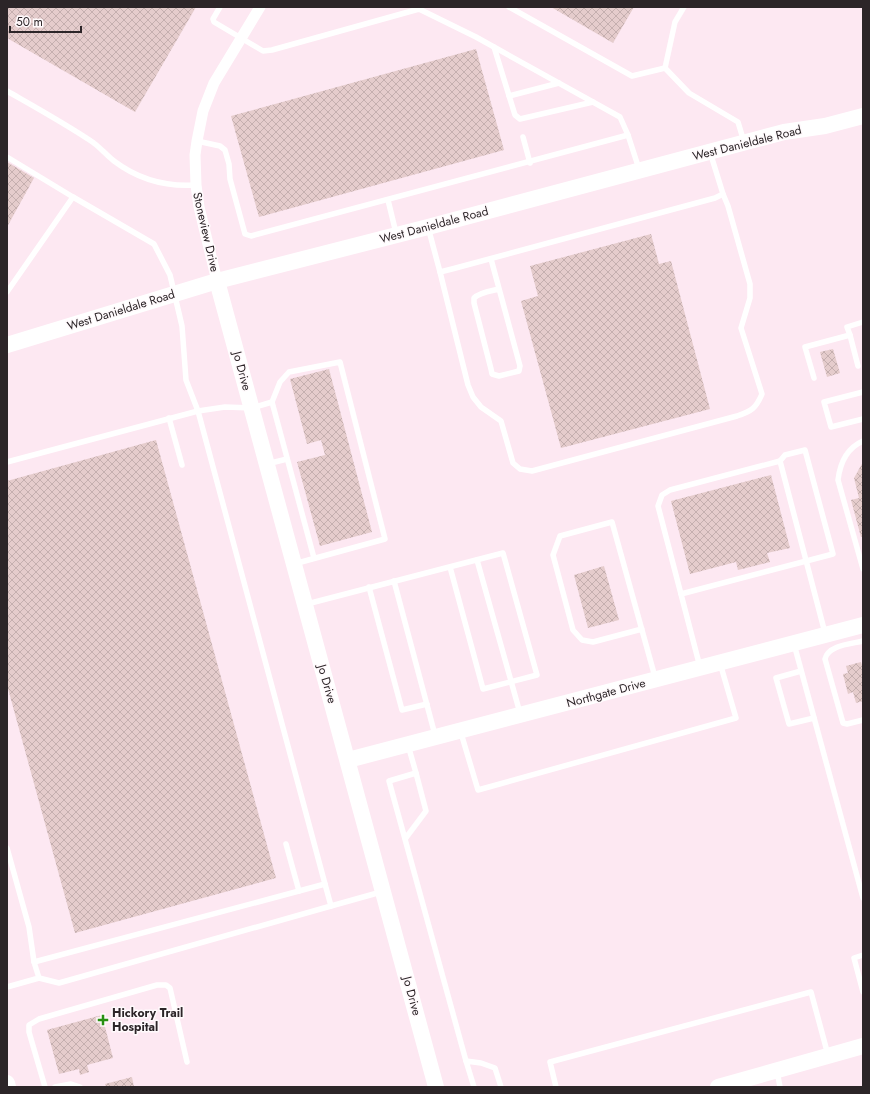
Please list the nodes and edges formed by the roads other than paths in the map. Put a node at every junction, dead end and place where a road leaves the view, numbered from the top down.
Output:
1 (220, 7) edge
2 (260, 7) edge
3 (509, 7) edge
4 (684, 7) edge
5 (241, 39) junction
6 (494, 47) junction
7 (665, 68) junction
8 (559, 84) junction
9 (7, 91) edge
10 (510, 96) junction
11 (593, 102) junction
12 (863, 116) edge
13 (628, 136) junction
14 (523, 137) dead end
15 (197, 141) junction
16 (744, 142) junction
17 (709, 152) junction
18 (7, 157) edge
19 (530, 163) junction
20 (639, 170) junction
21 (196, 185) junction
22 (723, 194) junction
23 (74, 197) junction
24 (388, 200) junction
25 (428, 227) junction
26 (397, 235) junction
27 (491, 259) junction
28 (440, 272) junction
29 (217, 281) junction
30 (499, 289) junction
31 (7, 292) edge
32 (174, 294) junction
33 (863, 322) edge
34 (850, 335) junction
35 (7, 345) edge
36 (858, 366) dead end
37 (814, 378) dead end
38 (863, 392) edge
39 (272, 402) junction
40 (252, 408) junction
41 (198, 410) junction
42 (169, 418) junction
43 (863, 419) edge
44 (863, 441) edge
45 (287, 459) junction
46 (780, 461) junction
47 (7, 462) edge
48 (267, 464) junction
49 (182, 465) dead end
50 (314, 558) junction
51 (477, 560) junction
52 (806, 560) junction
53 (294, 564) junction
54 (450, 566) junction
55 (863, 569) edge
56 (394, 581) junction
57 (369, 587) junction
58 (681, 594) junction
59 (305, 604) junction
60 (863, 625) edge
61 (642, 629) junction
62 (826, 635) junction
63 (863, 641) edge
64 (794, 644) junction
65 (720, 662) junction
66 (700, 668) junction
67 (801, 671) junction
68 (656, 680) junction
69 (511, 682) junction
70 (427, 704) junction
71 (520, 715) junction
72 (814, 718) junction
73 (863, 720) edge
74 (461, 730) junction
75 (436, 737) junction
76 (408, 744) junction
77 (348, 760) junction
78 (416, 773) junction
79 (405, 839) junction
80 (286, 844) dead end
81 (7, 848) edge
82 (325, 884) junction
83 (299, 891) junction
84 (384, 891) junction
85 (863, 898) edge
86 (331, 906) junction
87 (863, 955) edge
88 (34, 962) junction
89 (39, 978) junction
90 (7, 987) edge
91 (863, 992) edge
92 (863, 1046) edge
93 (828, 1056) junction
94 (187, 1062) dead end
95 (466, 1062) junction
96 (777, 1070) junction
97 (7, 1084) edge
98 (8, 1087) edge
99 (45, 1087) edge
100 (55, 1087) edge
101 (80, 1087) edge
102 (436, 1087) edge
103 (474, 1087) edge
104 (501, 1087) edge
105 (556, 1087) edge
106 (718, 1087) edge
107 (780, 1087) edge

1 - 5 lane
2 - 5 street, Stoneview Drive
3 - 7 lane
4 - 7 lane
5 - 6 lane
5 - 15 street, Stoneview Drive
6 - 8 lane
6 - 10 lane
7 - 16 lane
8 - 10 lane
8 - 11 lane
9 - 21 lane
10 - 11 lane
11 - 13 lane
12 - 16 street, West Danieldale Road
13 - 19 lane
13 - 20 lane
14 - 19 lane
15 - 21 street, Stoneview Drive
15 - 24 lane
16 - 17 street, West Danieldale Road
17 - 20 street, West Danieldale Road
17 - 22 lane
18 - 23 lane
19 - 24 lane
20 - 25 street, West Danieldale Road
21 - 29 street, Stoneview Drive
22 - 27 lane
22 - 28 lane
23 - 31 lane
23 - 32 lane
24 - 26 lane
25 - 26 street, West Danieldale Road
25 - 28 lane
26 - 29 street, West Danieldale Road
27 - 28 lane
27 - 30 lane
29 - 32 street, West Danieldale Road
29 - 40 street, Jo Drive
30 - 30 lane
32 - 35 street, West Danieldale Road
32 - 41 lane
33 - 34 lane
34 - 36 lane
34 - 37 lane
38 - 43 lane
39 - 40 lane
39 - 45 lane
39 - 50 lane
40 - 41 lane
40 - 48 street, Jo Drive
41 - 42 lane
41 - 82 lane
42 - 47 lane
42 - 49 lane
44 - 55 lane
45 - 48 lane
45 - 50 lane
46 - 52 lane
46 - 52 lane
46 - 58 lane
48 - 53 street, Jo Drive
50 - 53 lane
51 - 54 lane
51 - 69 lane
51 - 69 lane
52 - 58 lane
52 - 62 lane
53 - 59 street, Jo Drive
54 - 56 lane
54 - 69 lane
56 - 57 lane
56 - 70 lane
57 - 59 lane
57 - 70 lane
58 - 66 lane
59 - 77 street, Jo Drive
60 - 62 street, Northgate Drive
61 - 61 lane
61 - 68 lane
62 - 64 street, Northgate Drive
63 - 73 lane
64 - 65 street, Northgate Drive
64 - 67 lane
65 - 66 street, Northgate Drive
65 - 74 lane
66 - 68 street, Northgate Drive
67 - 72 lane
67 - 72 lane
68 - 71 street, Northgate Drive
69 - 71 lane
70 - 75 lane
71 - 74 street, Northgate Drive
72 - 85 lane
74 - 75 street, Northgate Drive
75 - 76 street, Northgate Drive
76 - 77 street, Northgate Drive
76 - 78 lane
77 - 84 street, Jo Drive
78 - 79 lane
78 - 79 lane
79 - 95 lane
80 - 83 lane
81 - 88 lane
82 - 83 lane
82 - 86 lane
83 - 88 lane
84 - 86 lane
84 - 102 street, Jo Drive
86 - 89 lane
87 - 91 lane
88 - 89 lane
89 - 90 lane
92 - 93 street
93 - 96 street
93 - 105 lane
94 - 99 lane
95 - 103 lane
95 - 104 lane
96 - 106 street
96 - 107 lane
97 - 98 street
100 - 101 lane

